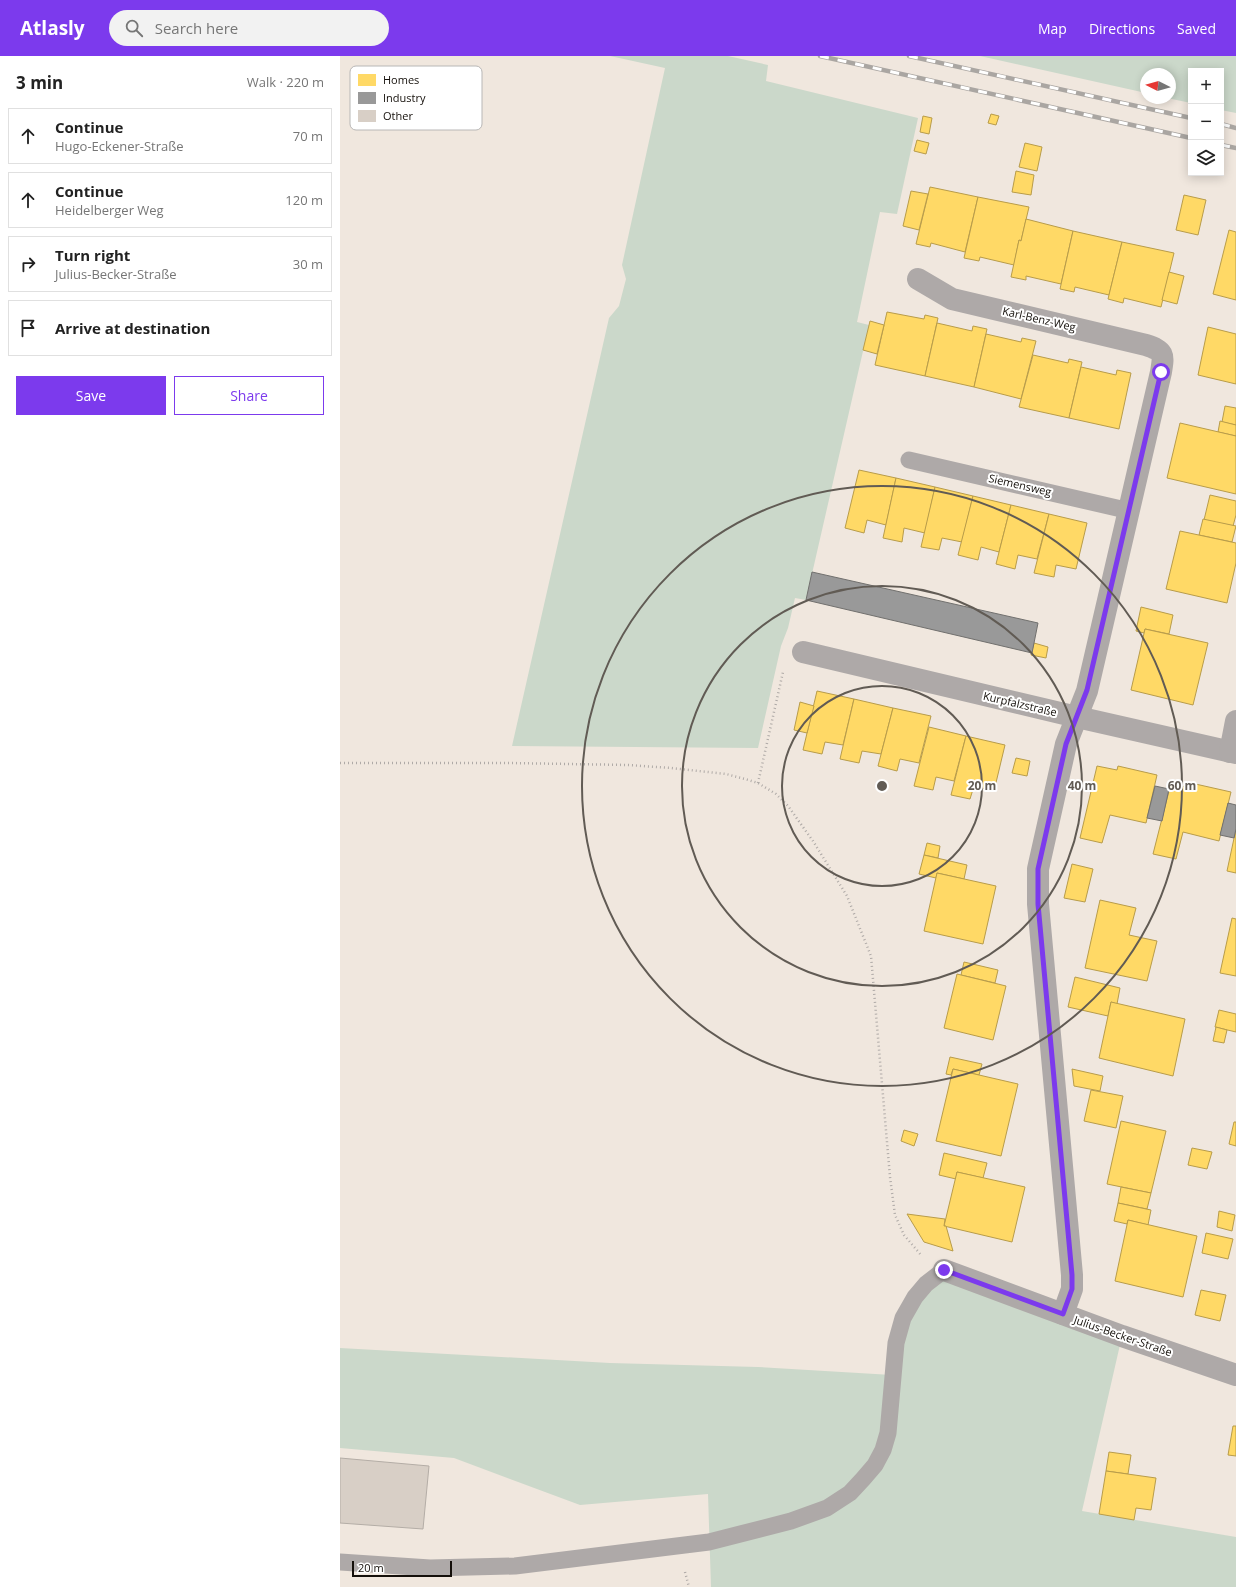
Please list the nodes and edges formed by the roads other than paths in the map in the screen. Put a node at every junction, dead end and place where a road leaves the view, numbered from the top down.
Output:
1 (918, 279) dead end
2 (909, 460) dead end
3 (1130, 511) junction
4 (804, 652) dead end
5 (1077, 717) junction
6 (1236, 722) edge
7 (1233, 752) edge
8 (944, 1270) joint
9 (1063, 1314) junction
10 (1236, 1375) edge
11 (340, 1562) edge

1 - 3 street, Karl-Benz-Weg
2 - 3 lane, Siemensweg
3 - 5 street
4 - 5 street, Kurpfalzstraße
5 - 7 street, Kurpfalzstraße
5 - 9 street
6 - 7 street
8 - 9 street, Julius-Becker-Straße
8 - 11 lane
9 - 10 street, Julius-Becker-Straße

